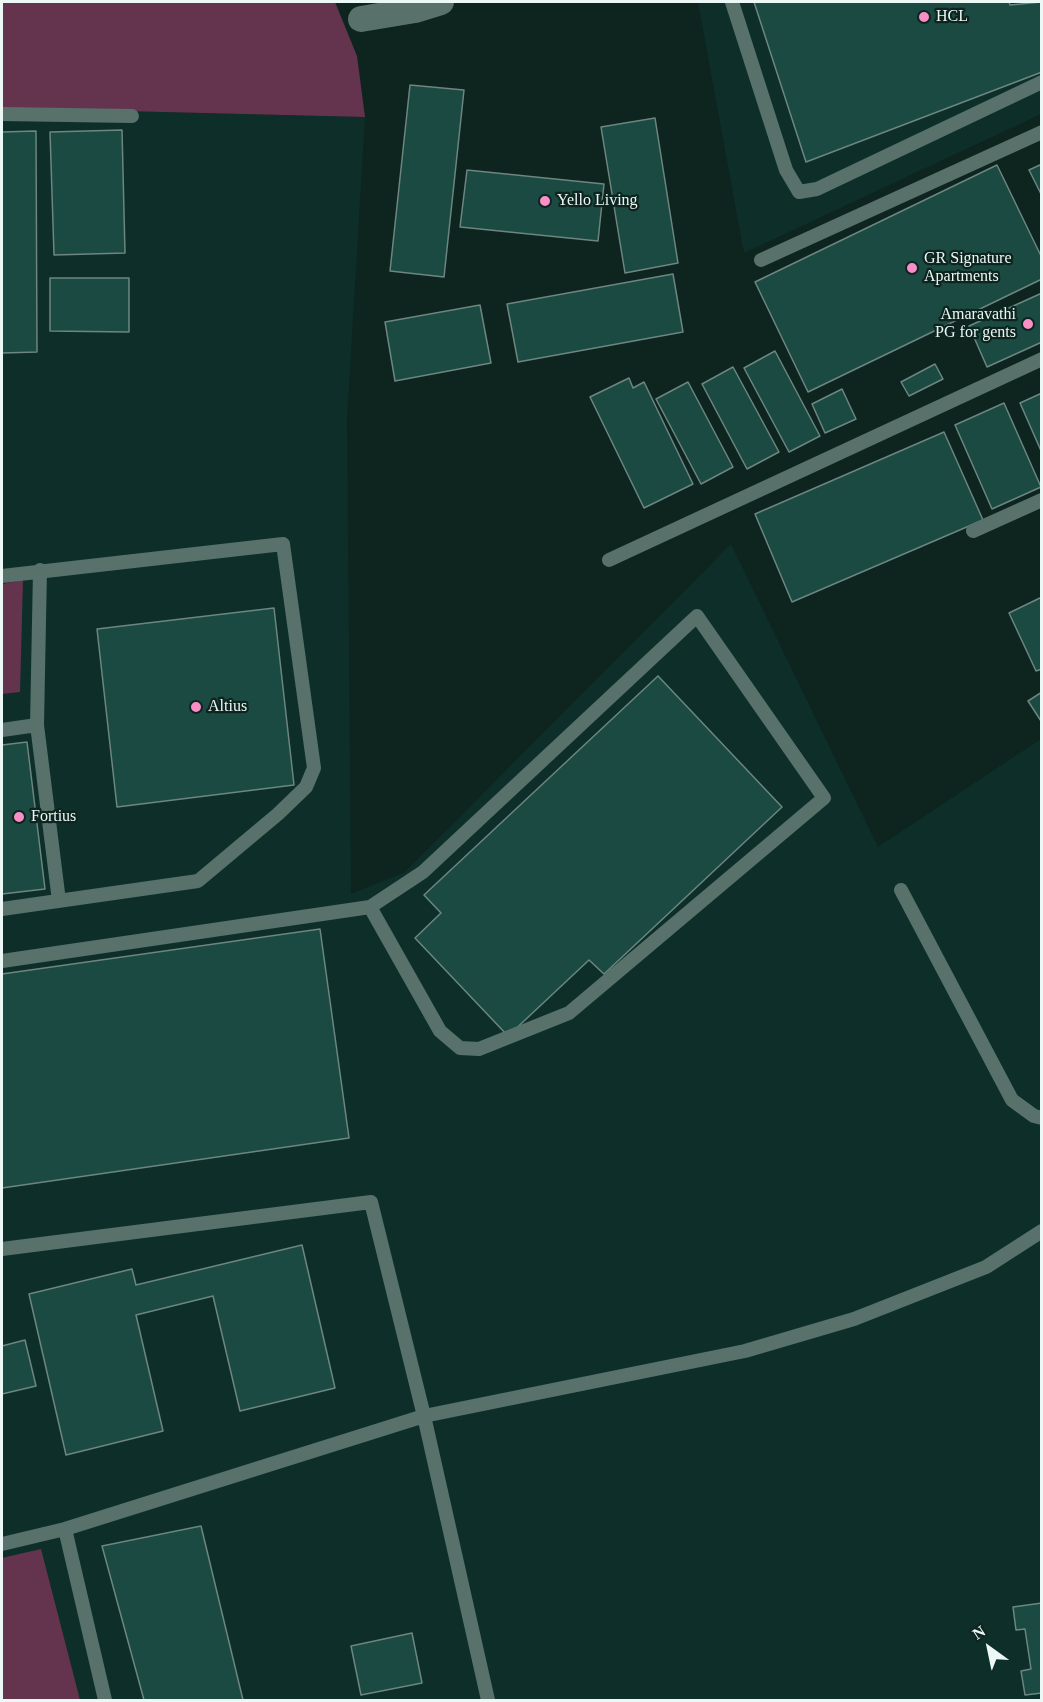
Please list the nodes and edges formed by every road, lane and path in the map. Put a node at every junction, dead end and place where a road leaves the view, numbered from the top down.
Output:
1 (441, 2) edge
2 (732, 2) edge
3 (361, 19) dead end
4 (1041, 82) edge
5 (2, 114) edge
6 (132, 116) dead end
7 (1041, 132) edge
8 (761, 260) dead end
9 (1041, 359) edge
10 (1041, 500) edge
11 (973, 531) dead end
12 (609, 560) dead end
13 (40, 570) junction
14 (2, 576) edge
15 (37, 725) junction
16 (2, 730) edge
17 (901, 890) dead end
18 (59, 901) junction
19 (370, 907) junction
20 (2, 909) edge
21 (2, 961) edge
22 (1041, 1118) edge
23 (1041, 1231) edge
24 (2, 1249) edge
25 (424, 1416) junction
26 (65, 1528) junction
27 (2, 1544) edge
28 (105, 1701) edge
29 (488, 1701) edge

1 - 3 street
2 - 4 lane
5 - 6 lane
7 - 8 lane
9 - 12 lane
10 - 11 lane
13 - 14 lane
13 - 15 lane
13 - 18 lane
15 - 16 lane
15 - 18 lane
17 - 22 lane
18 - 20 lane
19 - 19 lane
19 - 21 lane
23 - 25 lane
24 - 25 lane
25 - 26 lane
25 - 29 lane
26 - 27 lane
26 - 28 lane

